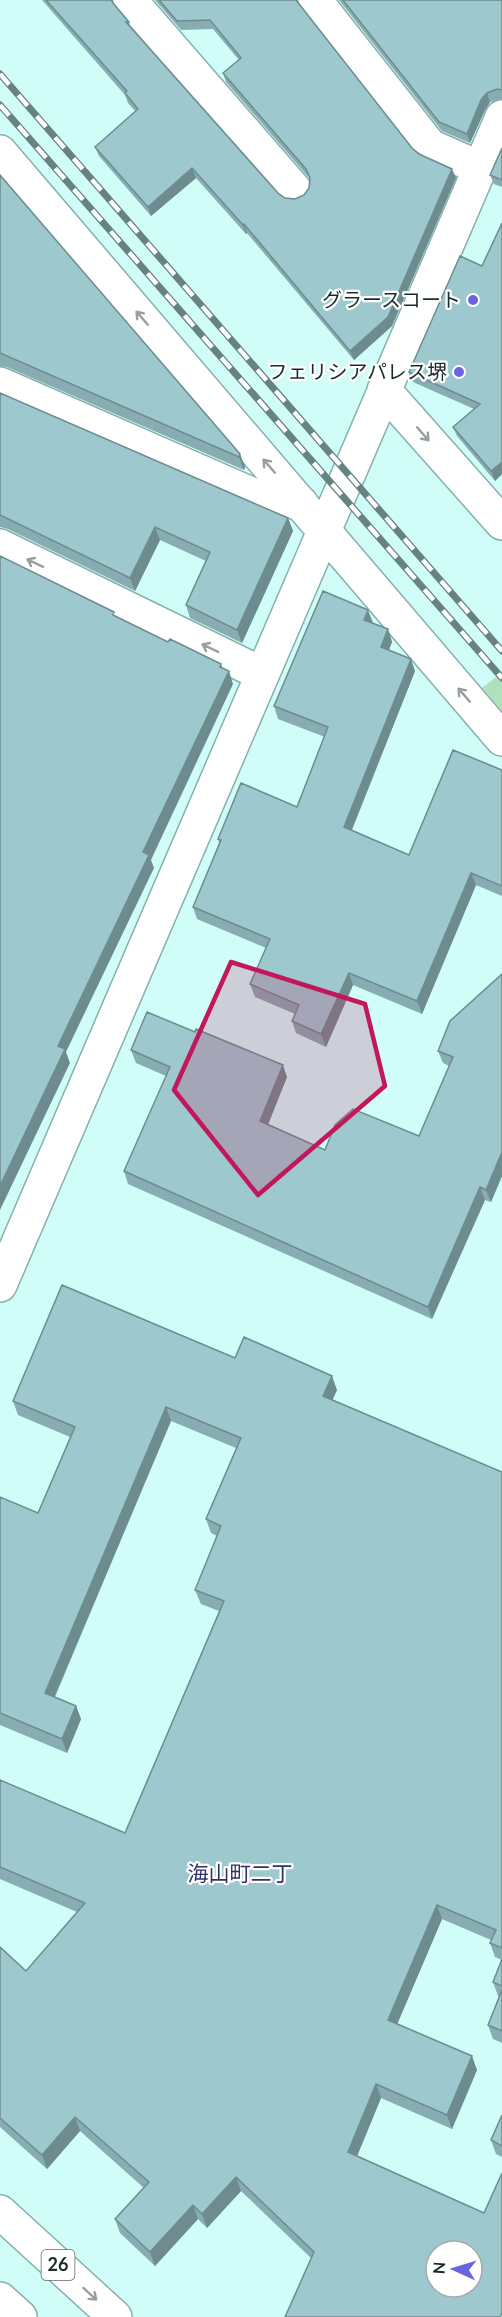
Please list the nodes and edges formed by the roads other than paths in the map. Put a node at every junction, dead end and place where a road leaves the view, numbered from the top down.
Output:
1 (130, 0) edge
2 (315, 0) edge
3 (502, 117) edge
4 (0, 152) edge
5 (480, 168) junction
6 (296, 190) dead end
7 (0, 384) edge
8 (384, 390) junction
9 (301, 503) junction
10 (502, 523) edge
11 (323, 531) junction
12 (0, 546) edge
13 (262, 674) junction
14 (502, 739) edge
15 (0, 1285) edge
16 (0, 2212) edge
17 (0, 2299) edge
18 (20, 2317) edge
19 (115, 2317) edge

1 - 6 main road
2 - 5 main road
3 - 5 main road
9 -> 4 main road
5 - 8 main road
7 - 9 main road
8 -> 10 main road
8 - 11 main road
9 - 11 main road
11 - 13 main road
14 -> 11 main road
13 -> 12 main road
13 - 15 main road
16 -> 19 main road, 26
17 - 18 main road

